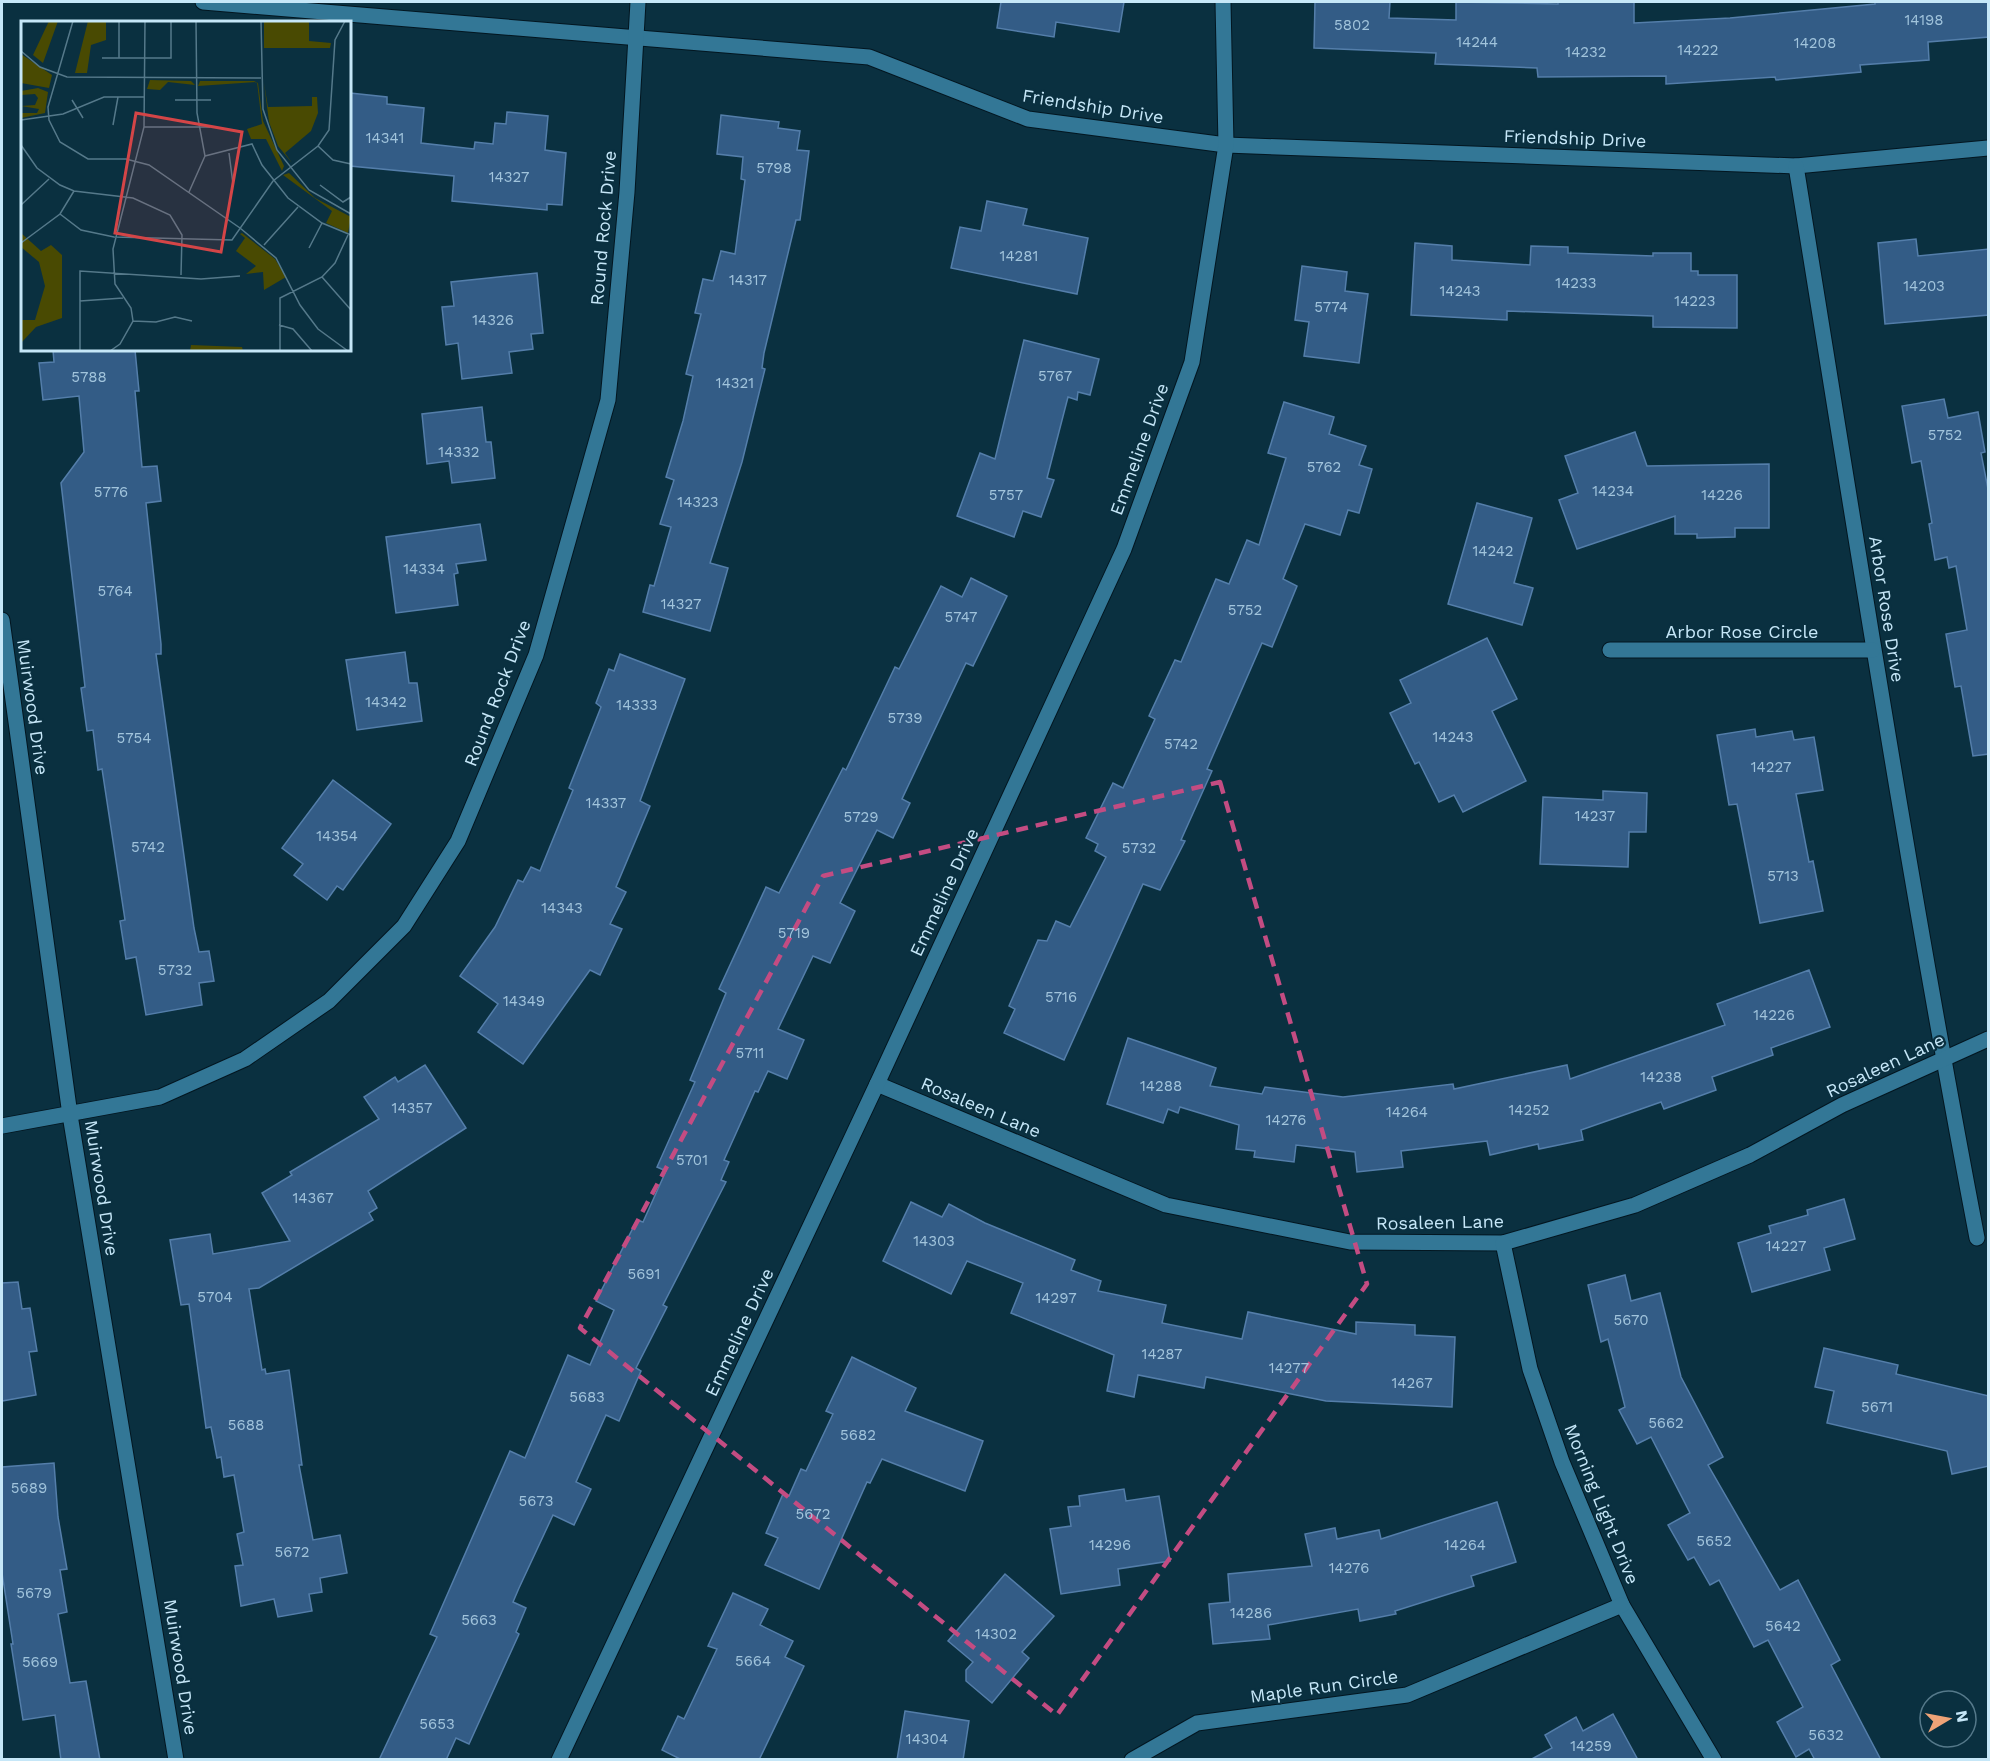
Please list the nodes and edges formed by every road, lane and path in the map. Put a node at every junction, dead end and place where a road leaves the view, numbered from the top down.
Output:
1 (203, 2) edge
2 (638, 2) edge
3 (1223, 2) edge
4 (636, 37) junction
5 (1226, 145) junction
6 (1989, 148) edge
7 (1796, 166) junction
8 (2, 620) edge
9 (1610, 650) dead end
10 (1873, 650) junction
11 (1989, 1039) edge
12 (1943, 1058) junction
13 (877, 1084) junction
14 (70, 1115) junction
15 (2, 1126) edge
16 (1977, 1238) dead end
17 (1503, 1243) junction
18 (1622, 1605) junction
19 (176, 1760) edge
20 (559, 1760) edge
21 (1132, 1760) edge
22 (1714, 1760) edge

1 - 4 street, Friendship Drive
2 - 4 street, Round Rock Drive
3 - 5 street, Emmeline Drive
4 - 5 street, Friendship Drive
4 - 14 street, Round Rock Drive
5 - 7 street, Friendship Drive
5 - 13 street, Emmeline Drive
6 - 7 street, Friendship Drive
7 - 10 street, Arbor Rose Drive
8 - 14 street, Muirwood Drive
9 - 10 street, Arbor Rose Circle
10 - 12 street, Arbor Rose Drive
11 - 12 street, Rosaleen Lane
12 - 16 street, Arbor Rose Drive
12 - 17 street, Rosaleen Lane
13 - 17 street, Rosaleen Lane
13 - 20 street, Emmeline Drive
14 - 15 street, Round Rock Drive
14 - 19 street, Muirwood Drive
17 - 18 street, Morning Light Drive
18 - 21 street, Maple Run Circle
18 - 22 street, Morning Light Drive

